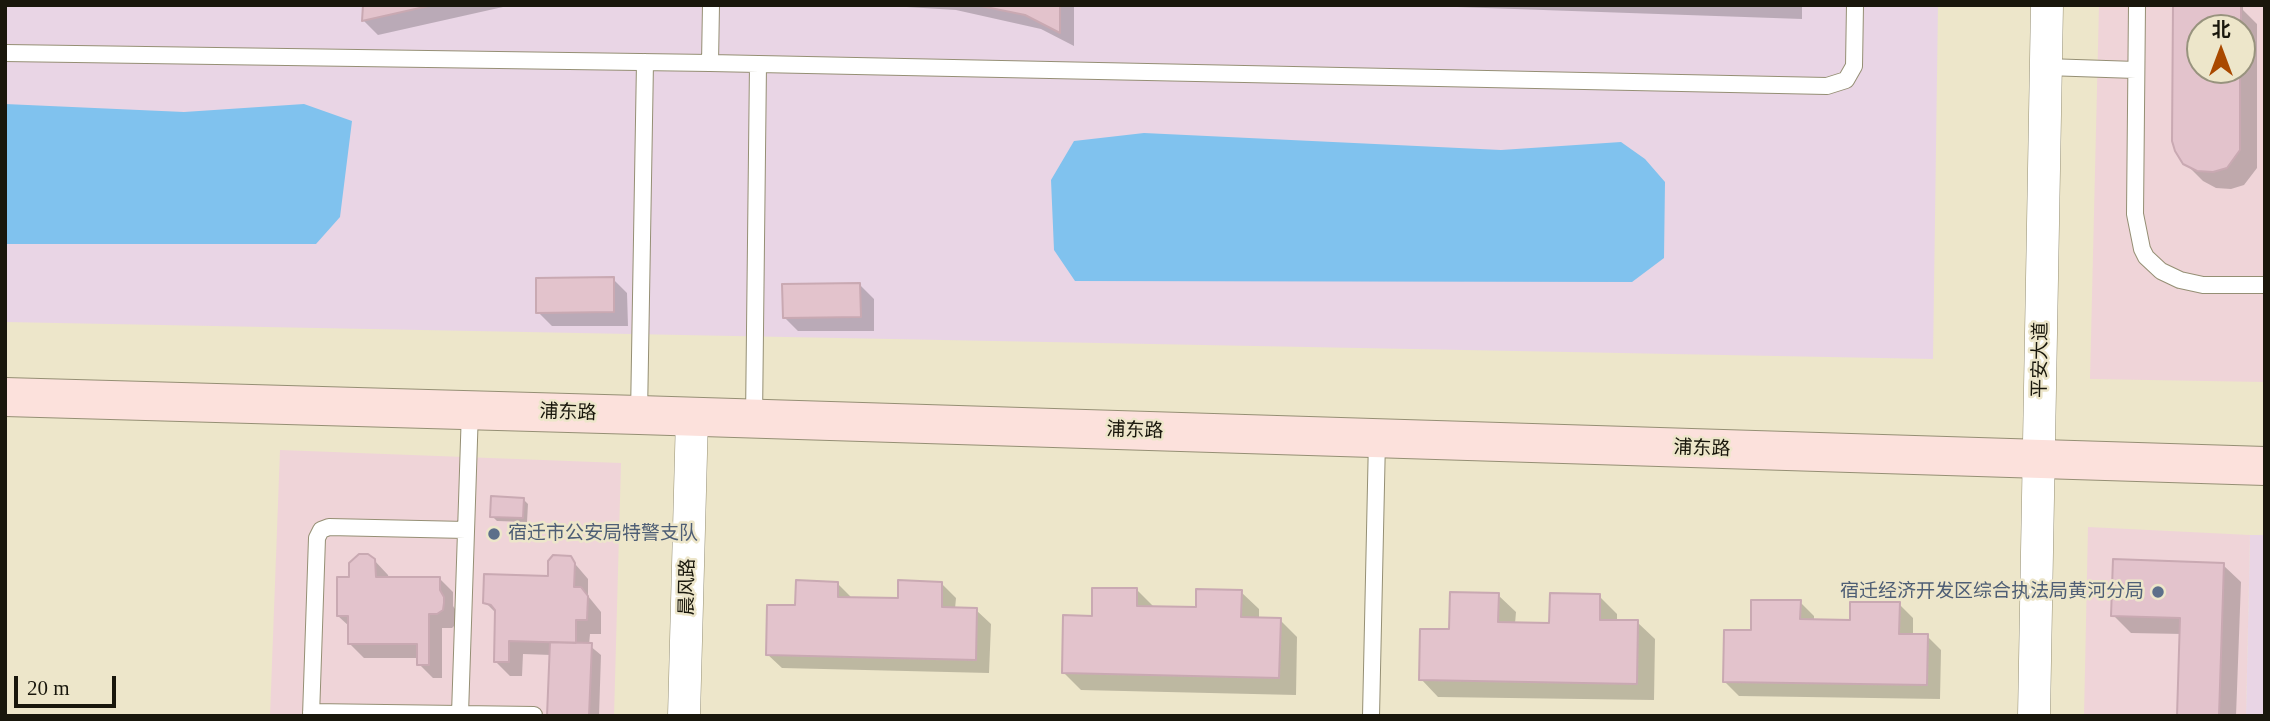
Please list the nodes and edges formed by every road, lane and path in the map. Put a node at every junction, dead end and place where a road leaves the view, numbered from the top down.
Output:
1 (711, 5) edge
2 (1855, 5) edge
3 (2047, 5) edge
4 (2137, 5) edge
5 (5, 52) edge
6 (645, 62) junction
7 (710, 63) junction
8 (758, 64) junction
9 (2046, 67) junction
10 (2136, 70) junction
11 (2265, 285) edge
12 (5, 397) edge
13 (470, 410) junction
14 (639, 415) junction
15 (692, 416) junction
16 (754, 419) junction
17 (1377, 439) junction
18 (2039, 460) junction
19 (2265, 466) edge
20 (466, 530) junction
21 (311, 714) edge
22 (460, 714) edge
23 (534, 715) edge
24 (684, 716) edge
25 (1371, 716) edge
26 (2035, 716) edge

1 - 7 lane
2 - 8 lane
3 - 9 street, 平安大道
4 - 10 lane
5 - 6 lane
6 - 7 lane
6 - 14 lane
7 - 8 lane
8 - 16 lane
9 - 10 lane
9 - 18 street, 平安大道
10 - 11 lane
12 - 13 street, 浦东路
13 - 14 street, 浦东路
13 - 20 lane
14 - 15 street, 浦东路
15 - 16 street, 浦东路
15 - 24 street, 晨风路
16 - 17 street, 浦东路
17 - 18 street, 浦东路
17 - 25 lane
18 - 19 street, 浦东路
18 - 26 street, 平安大道
20 - 21 lane
20 - 22 lane
21 - 22 lane
22 - 23 lane

